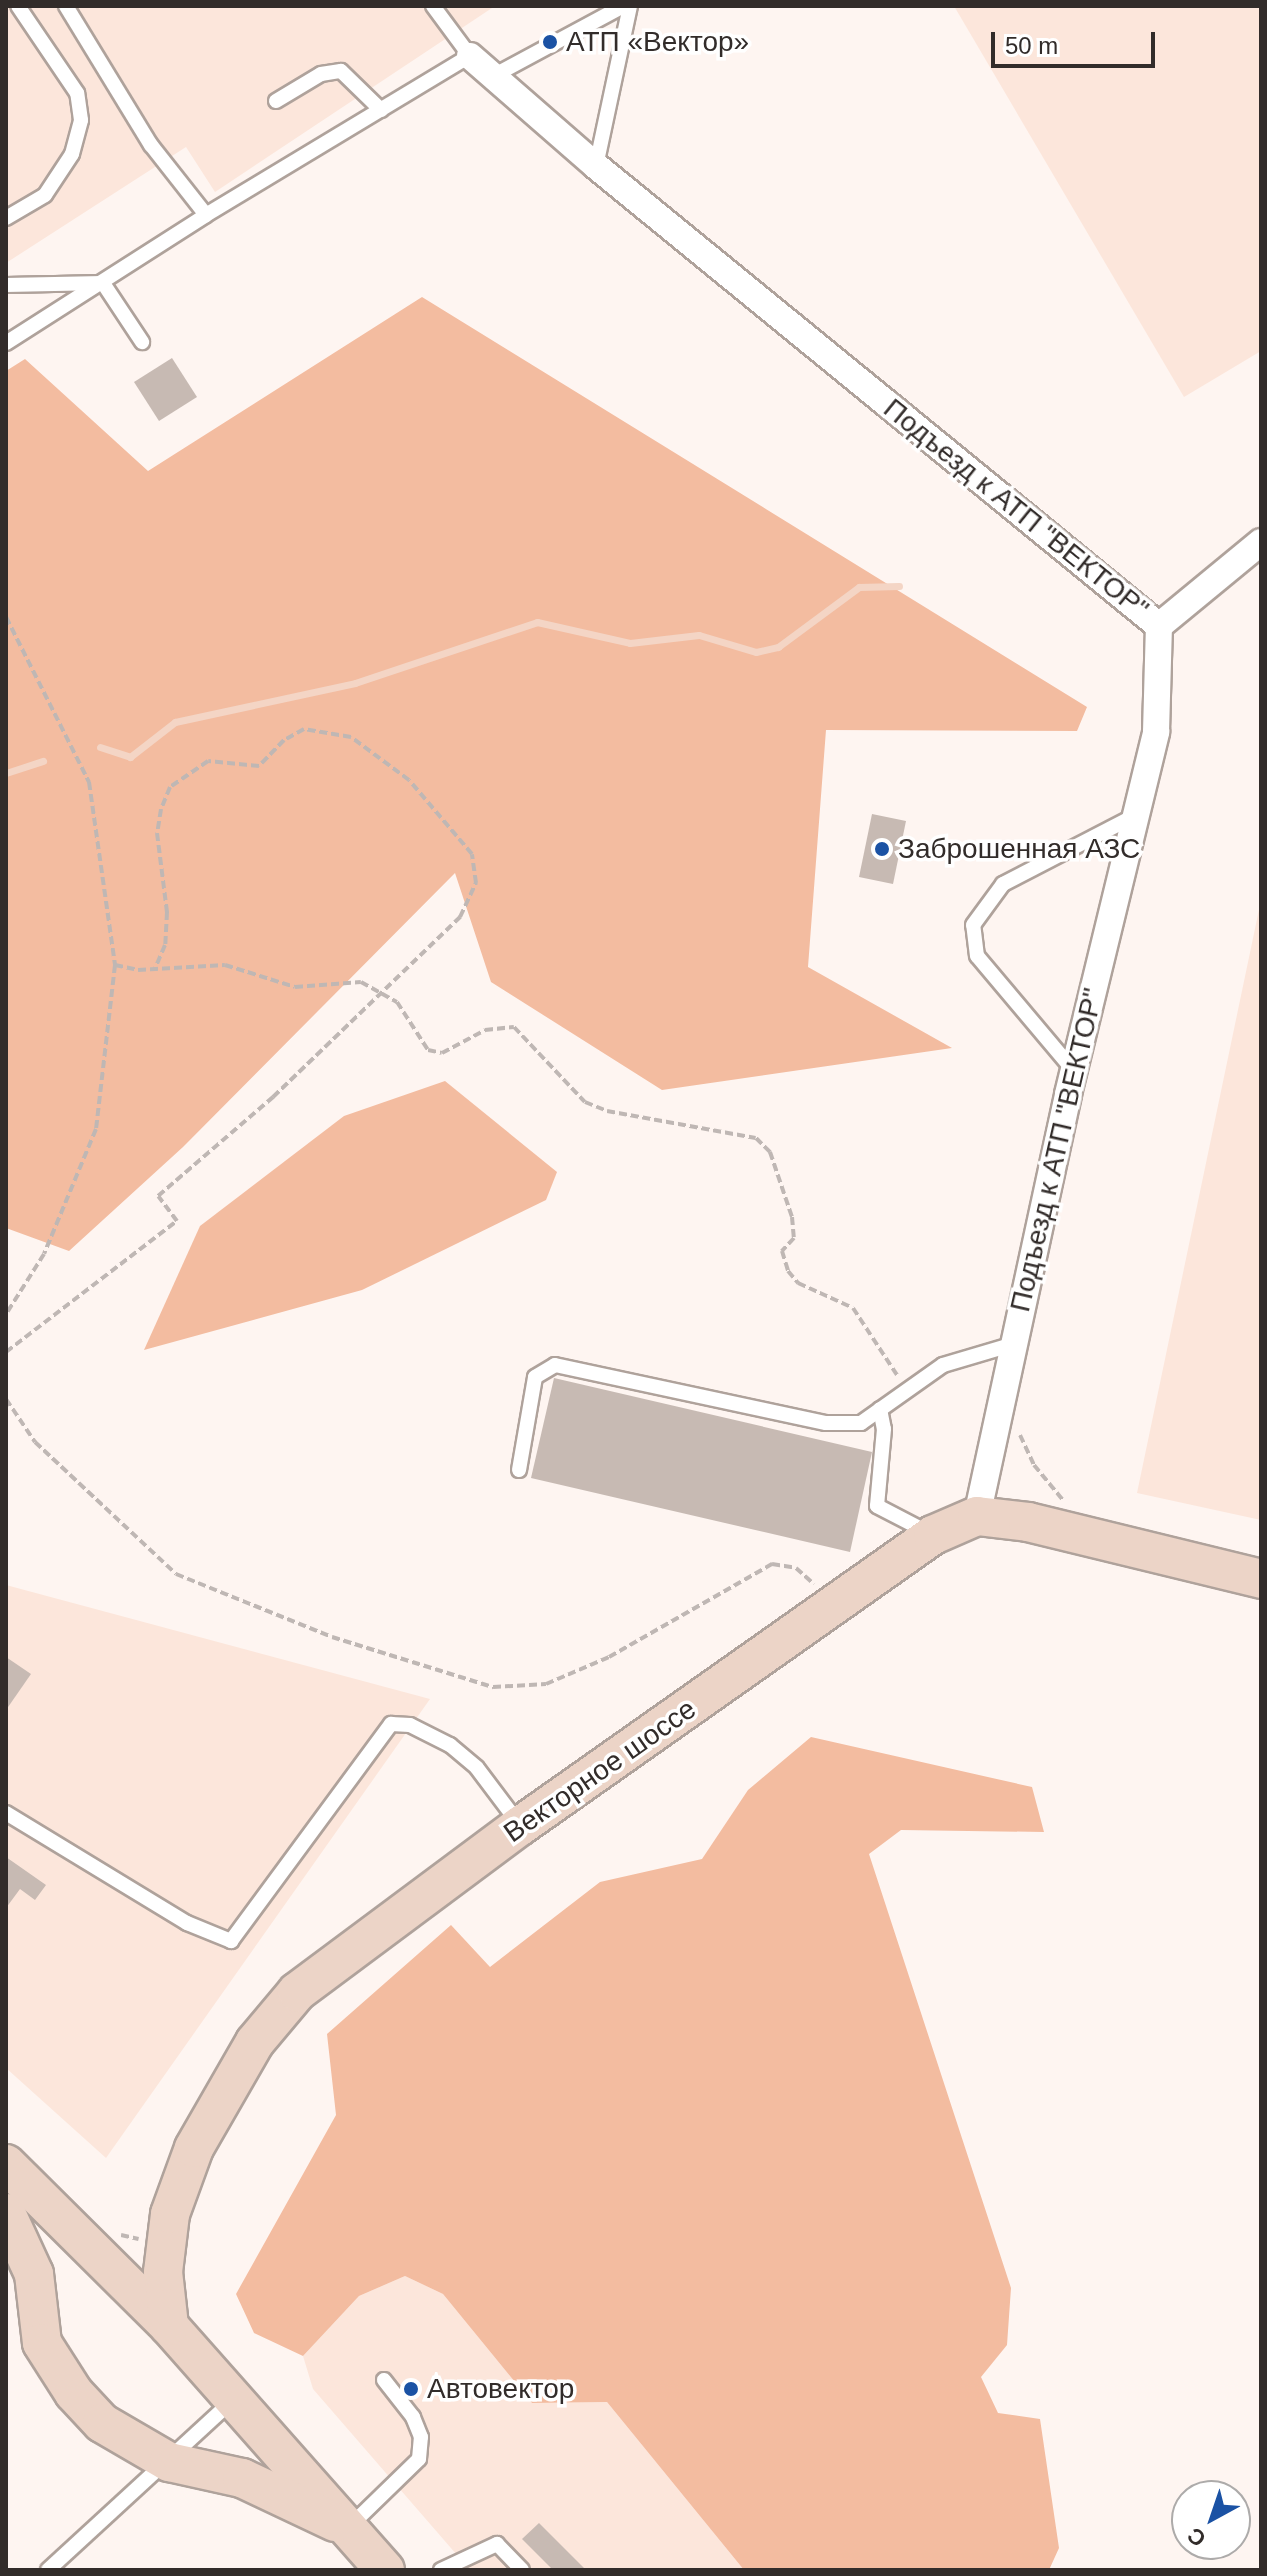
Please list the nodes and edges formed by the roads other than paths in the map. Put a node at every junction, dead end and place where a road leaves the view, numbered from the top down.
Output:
1 (18, 6) edge
2 (66, 6) edge
3 (433, 6) edge
4 (623, 6) edge
5 (630, 6) edge
6 (470, 56) junction
7 (495, 75) junction
8 (276, 101) dead end
9 (381, 110) junction
10 (596, 166) junction
11 (206, 215) junction
12 (6, 218) edge
13 (103, 283) junction
14 (6, 285) edge
15 (142, 342) dead end
16 (6, 343) edge
17 (1261, 542) edge
18 (1159, 626) junction
19 (1134, 816) junction
20 (1074, 1071) junction
21 (1014, 1344) junction
22 (880, 1409) junction
23 (519, 1470) dead end
24 (977, 1516) junction
25 (933, 1535) junction
26 (1261, 1579) edge
27 (6, 1813) edge
28 (520, 1826) junction
29 (6, 2164) edge
30 (6, 2213) edge
31 (170, 2214) junction
32 (89, 2244) junction
33 (34, 2274) junction
34 (169, 2326) junction
35 (384, 2380) dead end
36 (246, 2410) junction
37 (169, 2462) junction
38 (242, 2478) junction
39 (348, 2528) junction
40 (48, 2570) edge
41 (385, 2570) edge
42 (441, 2570) edge
43 (522, 2570) edge

1 - 12 lane
2 - 11 lane
3 - 6 lane
4 - 7 lane
5 - 10 lane
6 - 7 street, Подъезд к АТП "ВЕКТОР"
6 - 9 lane
7 - 10 street, Подъезд к АТП "ВЕКТОР"
8 - 9 lane
9 - 11 lane
10 - 18 street, Подъезд к АТП "ВЕКТОР"
11 - 13 lane
13 - 14 lane
13 - 15 lane
13 - 16 lane
17 - 18 street
18 - 19 street, Подъезд к АТП "ВЕКТОР"
19 - 20 street, Подъезд к АТП "ВЕКТОР"
19 - 20 lane
20 - 21 street, Подъезд к АТП "ВЕКТОР"
21 - 22 lane
21 - 24 street, Подъезд к АТП "ВЕКТОР"
22 - 23 lane
22 - 25 lane
24 - 25 main road, Векторное шоссе
24 - 26 main road
25 - 28 main road, Векторное шоссе
27 - 28 lane
28 - 31 main road, Векторное шоссе
29 - 32 main road
30 - 33 main road
31 - 32 main road
31 - 34 main road, Векторное шоссе
32 - 33 main road
32 - 34 main road
33 - 37 main road
34 - 36 main road
35 - 39 lane
36 - 37 lane
36 - 38 main road
36 - 39 main road
37 - 38 main road
37 - 40 lane
38 - 39 main road
39 - 41 main road
42 - 43 lane

